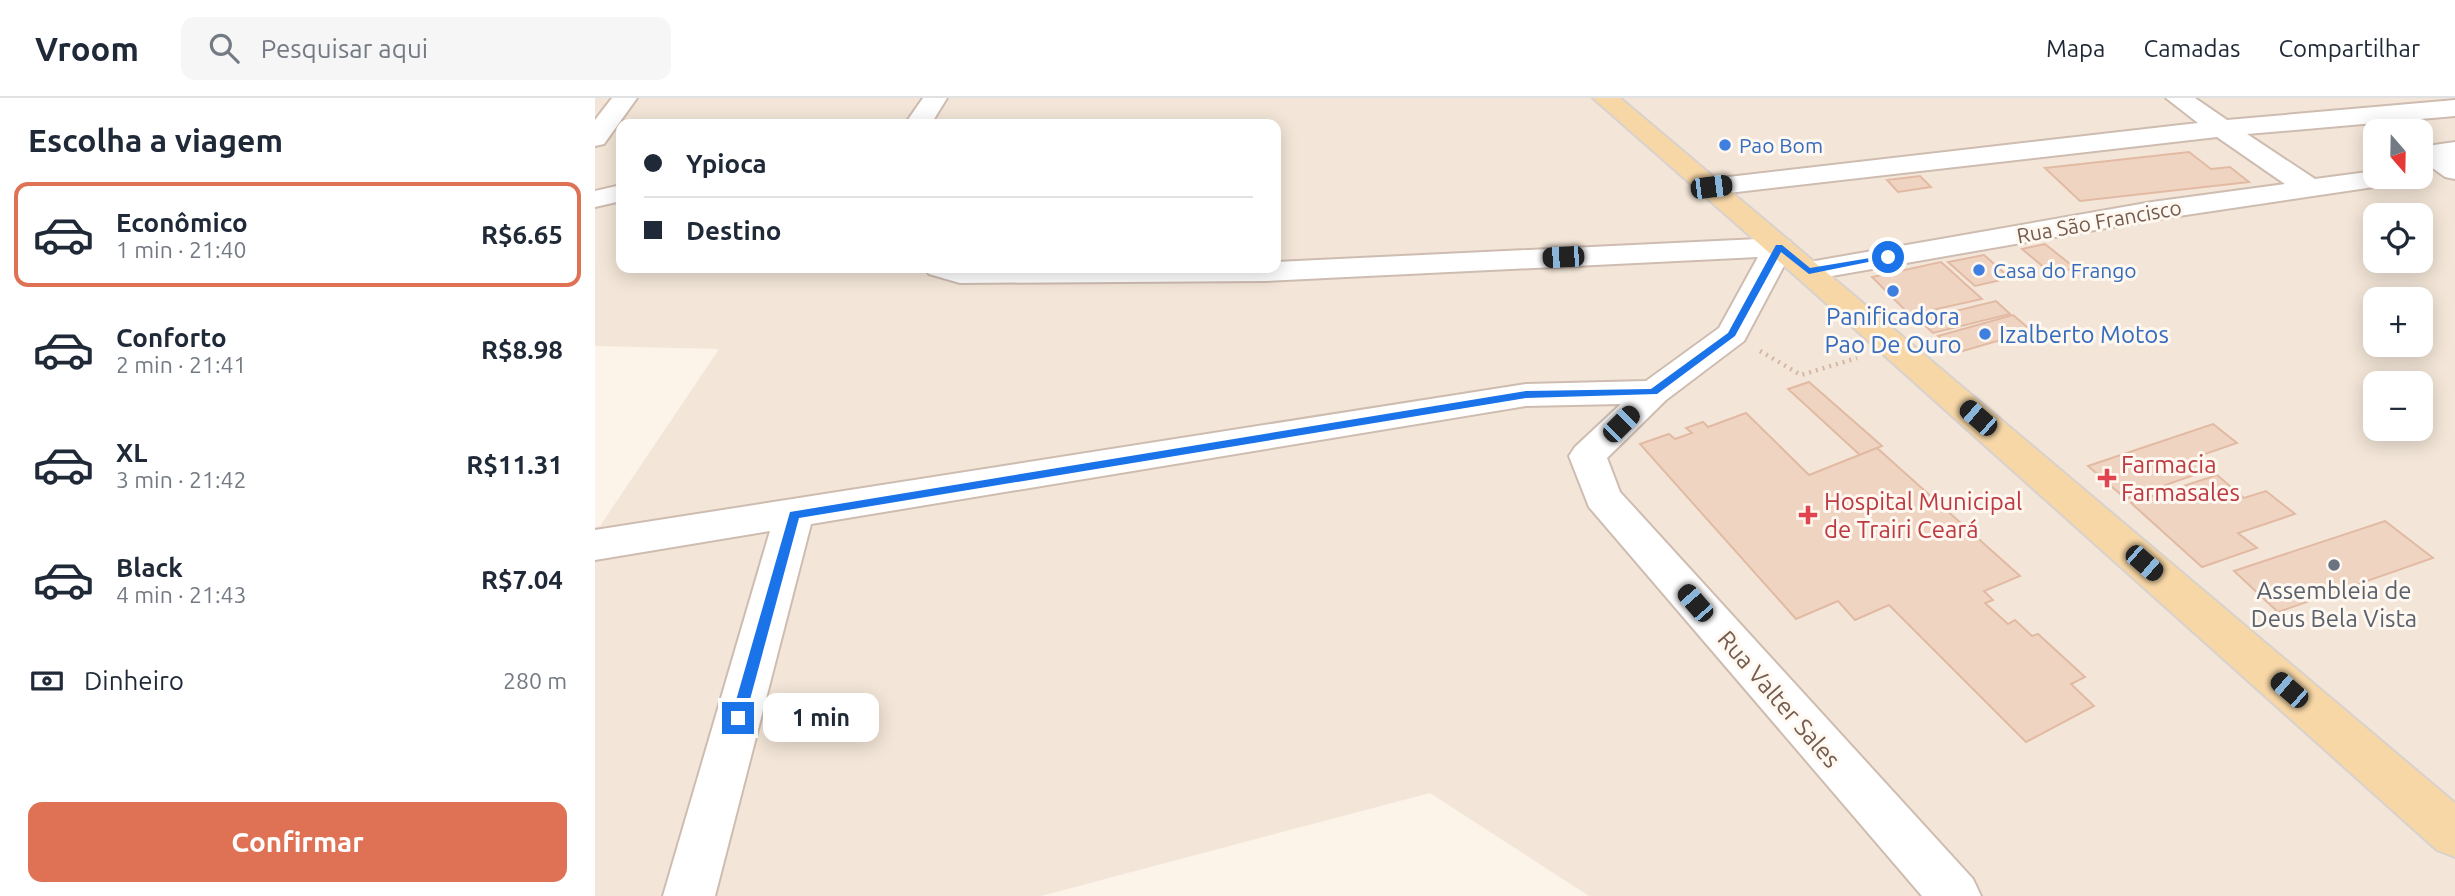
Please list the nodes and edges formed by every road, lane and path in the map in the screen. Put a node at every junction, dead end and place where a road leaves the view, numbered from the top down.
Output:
1 (935, 98) edge
2 (1605, 98) edge
3 (2178, 98) edge
4 (622, 99) edge
5 (2455, 108) edge
6 (921, 119) edge
7 (2224, 128) junction
8 (595, 138) edge
9 (2454, 163) edge
10 (2433, 169) edge
11 (2363, 181) edge
12 (1711, 187) junction
13 (2309, 188) junction
14 (616, 195) edge
15 (595, 199) edge
16 (1794, 259) junction
17 (1281, 272) edge
18 (957, 273) edge
19 (1112, 273) edge
20 (1732, 334) junction
21 (1895, 346) junction
22 (1654, 392) junction
23 (794, 515) junction
24 (595, 545) edge
25 (2455, 834) edge
26 (689, 896) edge
27 (1955, 896) edge

1 - 6 street
2 - 12 main road
3 - 7 street
4 - 8 street
5 - 7 street
7 - 12 street
7 - 13 street
9 - 10 street
11 - 13 street, Rua São Francisco
12 - 16 main road
13 - 16 street, Rua São Francisco
14 - 15 street
16 - 17 street, Rua São Francisco
16 - 20 street, Rua Valter Sales
16 - 21 main road
18 - 19 street, Rua São Francisco
20 - 21 path
20 - 22 street, Rua Valter Sales
21 - 25 main road
22 - 23 street
22 - 27 street, Rua Valter Sales
23 - 24 street
23 - 26 street

